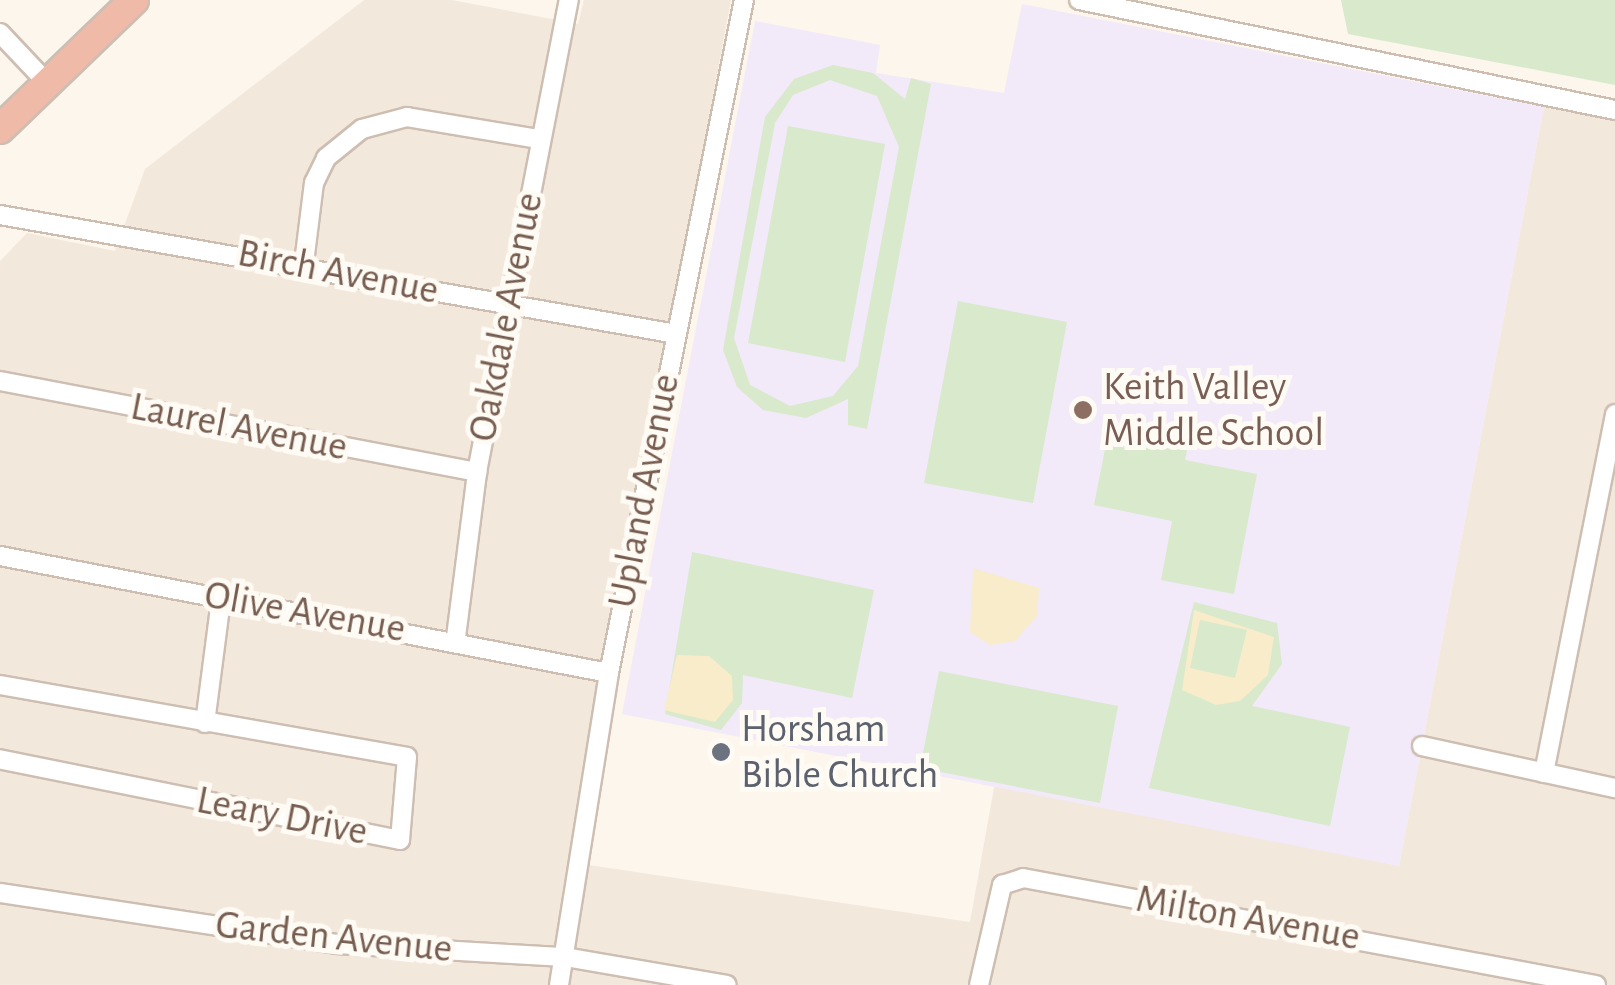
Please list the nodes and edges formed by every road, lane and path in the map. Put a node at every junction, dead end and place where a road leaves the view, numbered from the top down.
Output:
1 (134, 0) edge
2 (569, 0) edge
3 (744, 0) edge
4 (1078, 0) edge
5 (0, 33) edge
6 (48, 84) junction
7 (1615, 110) edge
8 (0, 129) edge
9 (539, 139) junction
10 (0, 215) edge
11 (304, 263) junction
12 (508, 306) junction
13 (676, 334) junction
14 (0, 381) edge
15 (1615, 414) edge
16 (477, 472) junction
17 (0, 556) edge
18 (221, 599) junction
19 (456, 637) junction
20 (608, 673) junction
21 (0, 685) edge
22 (205, 723) junction
23 (1422, 746) dead end
24 (0, 759) edge
25 (1544, 773) junction
26 (1615, 788) edge
27 (0, 893) edge
28 (565, 956) junction
29 (559, 985) edge
30 (727, 985) edge
31 (979, 985) edge
32 (1596, 985) edge

1 - 6 highway
2 - 9 street, Oakdale Avenue
3 - 13 street, Upland Avenue
4 - 7 street
5 - 6 street
6 - 8 highway
9 - 11 street
9 - 12 street, Oakdale Avenue
10 - 11 street, Birch Avenue
11 - 12 street, Birch Avenue
12 - 13 street, Birch Avenue
12 - 16 street, Oakdale Avenue
13 - 20 street, Upland Avenue
14 - 16 street, Laurel Avenue
15 - 25 street
16 - 19 street, Oakdale Avenue
17 - 18 street, Olive Avenue
18 - 19 street, Olive Avenue
18 - 22 street, Leary Drive
19 - 20 street, Olive Avenue
20 - 28 street, Upland Avenue
21 - 22 street, Leary Drive
22 - 24 street, Leary Drive
23 - 25 street
25 - 26 street
27 - 28 street, Garden Avenue
28 - 29 street, Upland Avenue
28 - 30 street, Garden Avenue
31 - 32 street, Milton Avenue

